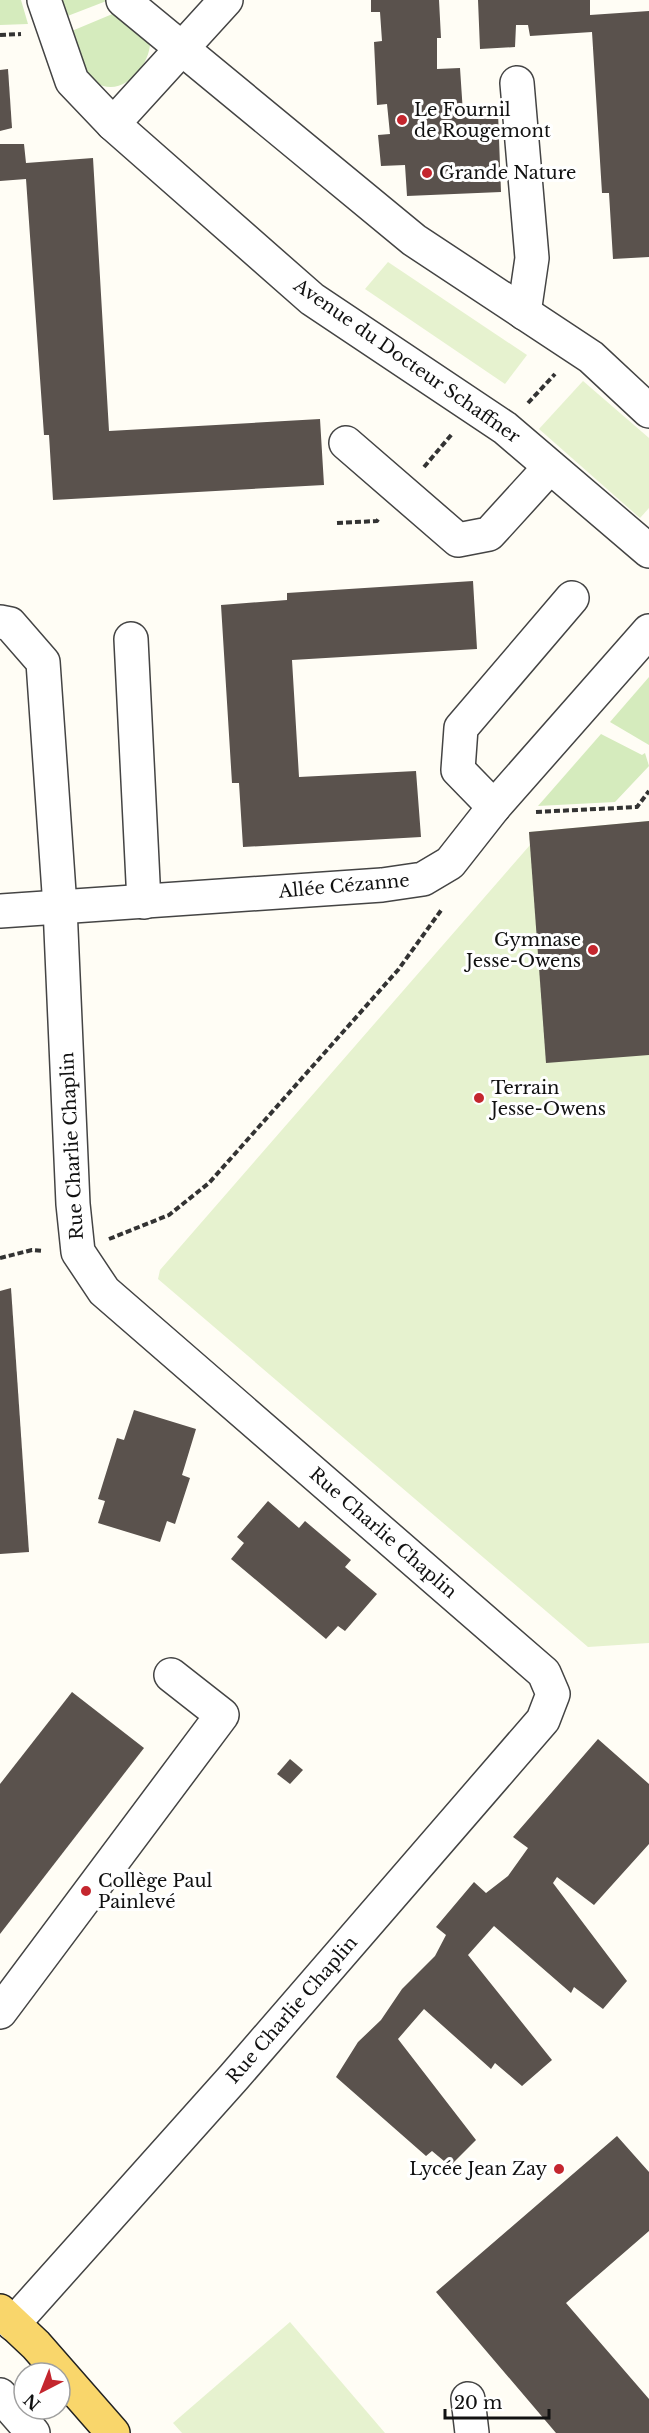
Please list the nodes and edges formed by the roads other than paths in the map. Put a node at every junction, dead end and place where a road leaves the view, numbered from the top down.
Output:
1 (44, 0) edge
2 (123, 0) edge
3 (226, 0) edge
4 (183, 49) junction
5 (517, 83) dead end
6 (113, 124) junction
7 (524, 313) junction
8 (649, 411) edge
9 (346, 443) dead end
10 (550, 467) junction
11 (649, 551) edge
12 (572, 598) dead end
13 (0, 622) edge
14 (649, 631) edge
15 (131, 639) dead end
16 (494, 807) junction
17 (144, 902) junction
18 (60, 907) junction
19 (0, 911) edge
20 (171, 1675) dead end
21 (0, 2012) edge
22 (7, 2317) edge
23 (0, 2395) edge
24 (468, 2400) dead end
25 (33, 2433) edge
26 (113, 2433) edge
27 (472, 2433) edge

1 - 6 street, Avenue du Docteur Schaffner
2 - 4 street
3 - 4 street
4 - 6 street
4 - 7 street
5 - 7 street
6 - 10 street, Avenue du Docteur Schaffner
7 - 8 street
9 - 10 street
10 - 11 street, Avenue du Docteur Schaffner
12 - 16 street
13 - 18 street, Rue Charlie Chaplin
14 - 16 street, Allée Cézanne
15 - 17 street
16 - 17 street, Allée Cézanne
17 - 18 street, Allée Cézanne
18 - 19 street, Allée Cézanne
18 - 22 street, Rue Charlie Chaplin
20 - 21 street
22 - 26 main road
23 - 25 street
24 - 27 street

